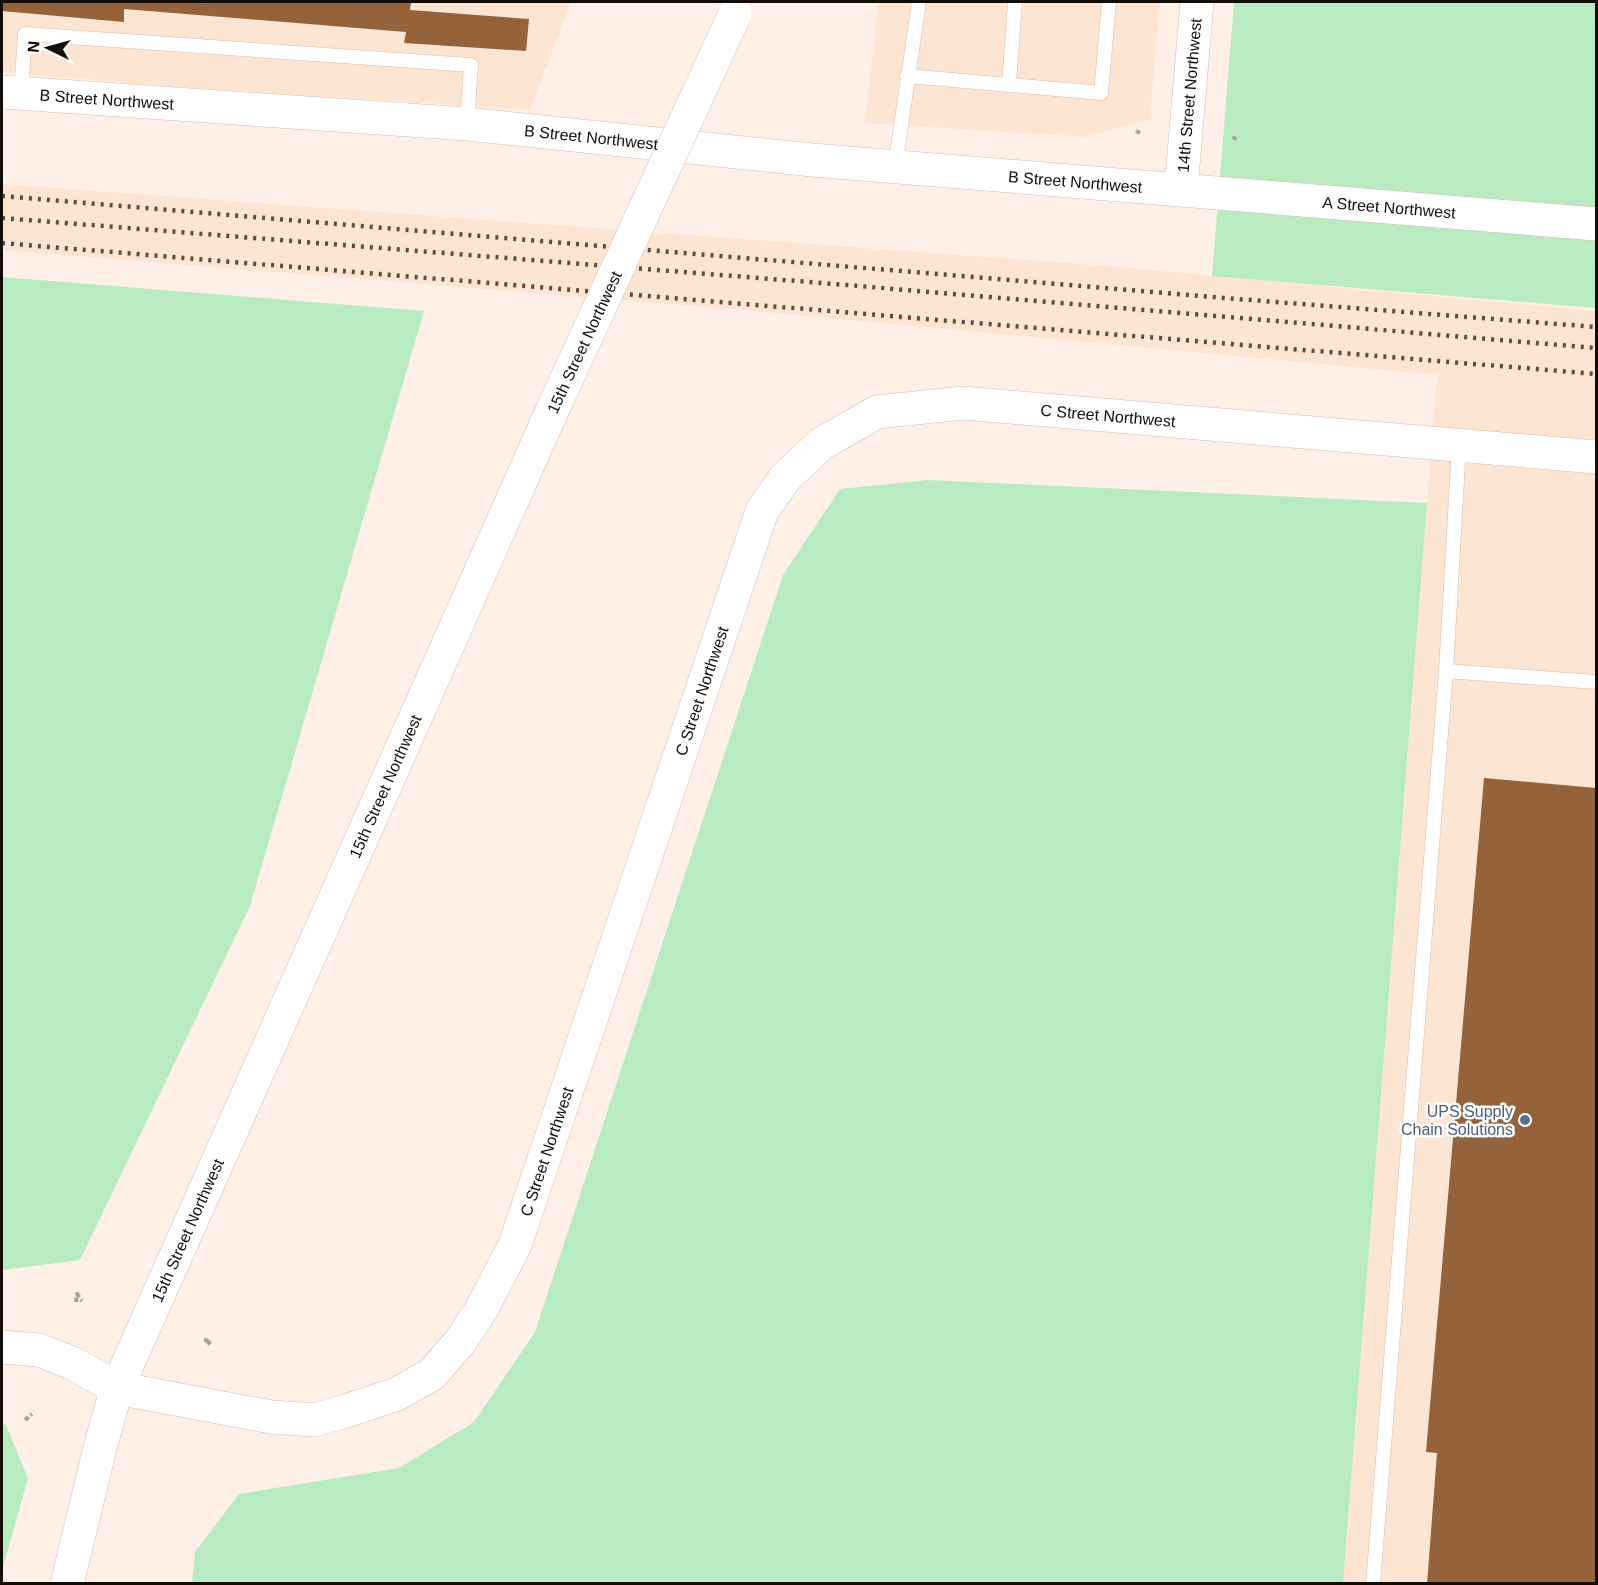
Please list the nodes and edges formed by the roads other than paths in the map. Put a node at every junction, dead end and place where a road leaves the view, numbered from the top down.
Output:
1 (919, 2) edge
2 (1015, 2) edge
3 (1108, 2) edge
4 (1197, 2) edge
5 (738, 8) edge
6 (907, 76) junction
7 (1008, 85) junction
8 (11, 93) edge
9 (467, 124) junction
10 (895, 167) junction
11 (1181, 189) junction
12 (1596, 224) edge
13 (1459, 445) junction
14 (1596, 457) edge
15 (1446, 671) junction
16 (1596, 682) edge
17 (2, 1347) edge
18 (117, 1388) junction
19 (67, 1584) edge
20 (1373, 1584) edge

1 - 6 lane
2 - 7 lane
3 - 7 lane
4 - 11 street, 14th Street Northwest
5 - 18 street, 15th Street Northwest, bridge
6 - 7 lane
6 - 10 lane
8 - 9 street, B Street Northwest
8 - 9 lane
9 - 10 street, B Street Northwest
10 - 11 street, B Street Northwest
11 - 12 street, A Street Northwest
13 - 14 street, C Street Northwest
13 - 15 lane
13 - 18 street, C Street Northwest
15 - 16 lane
15 - 20 lane
17 - 18 street, C Street Northwest
18 - 19 street, 15th Street Northwest

